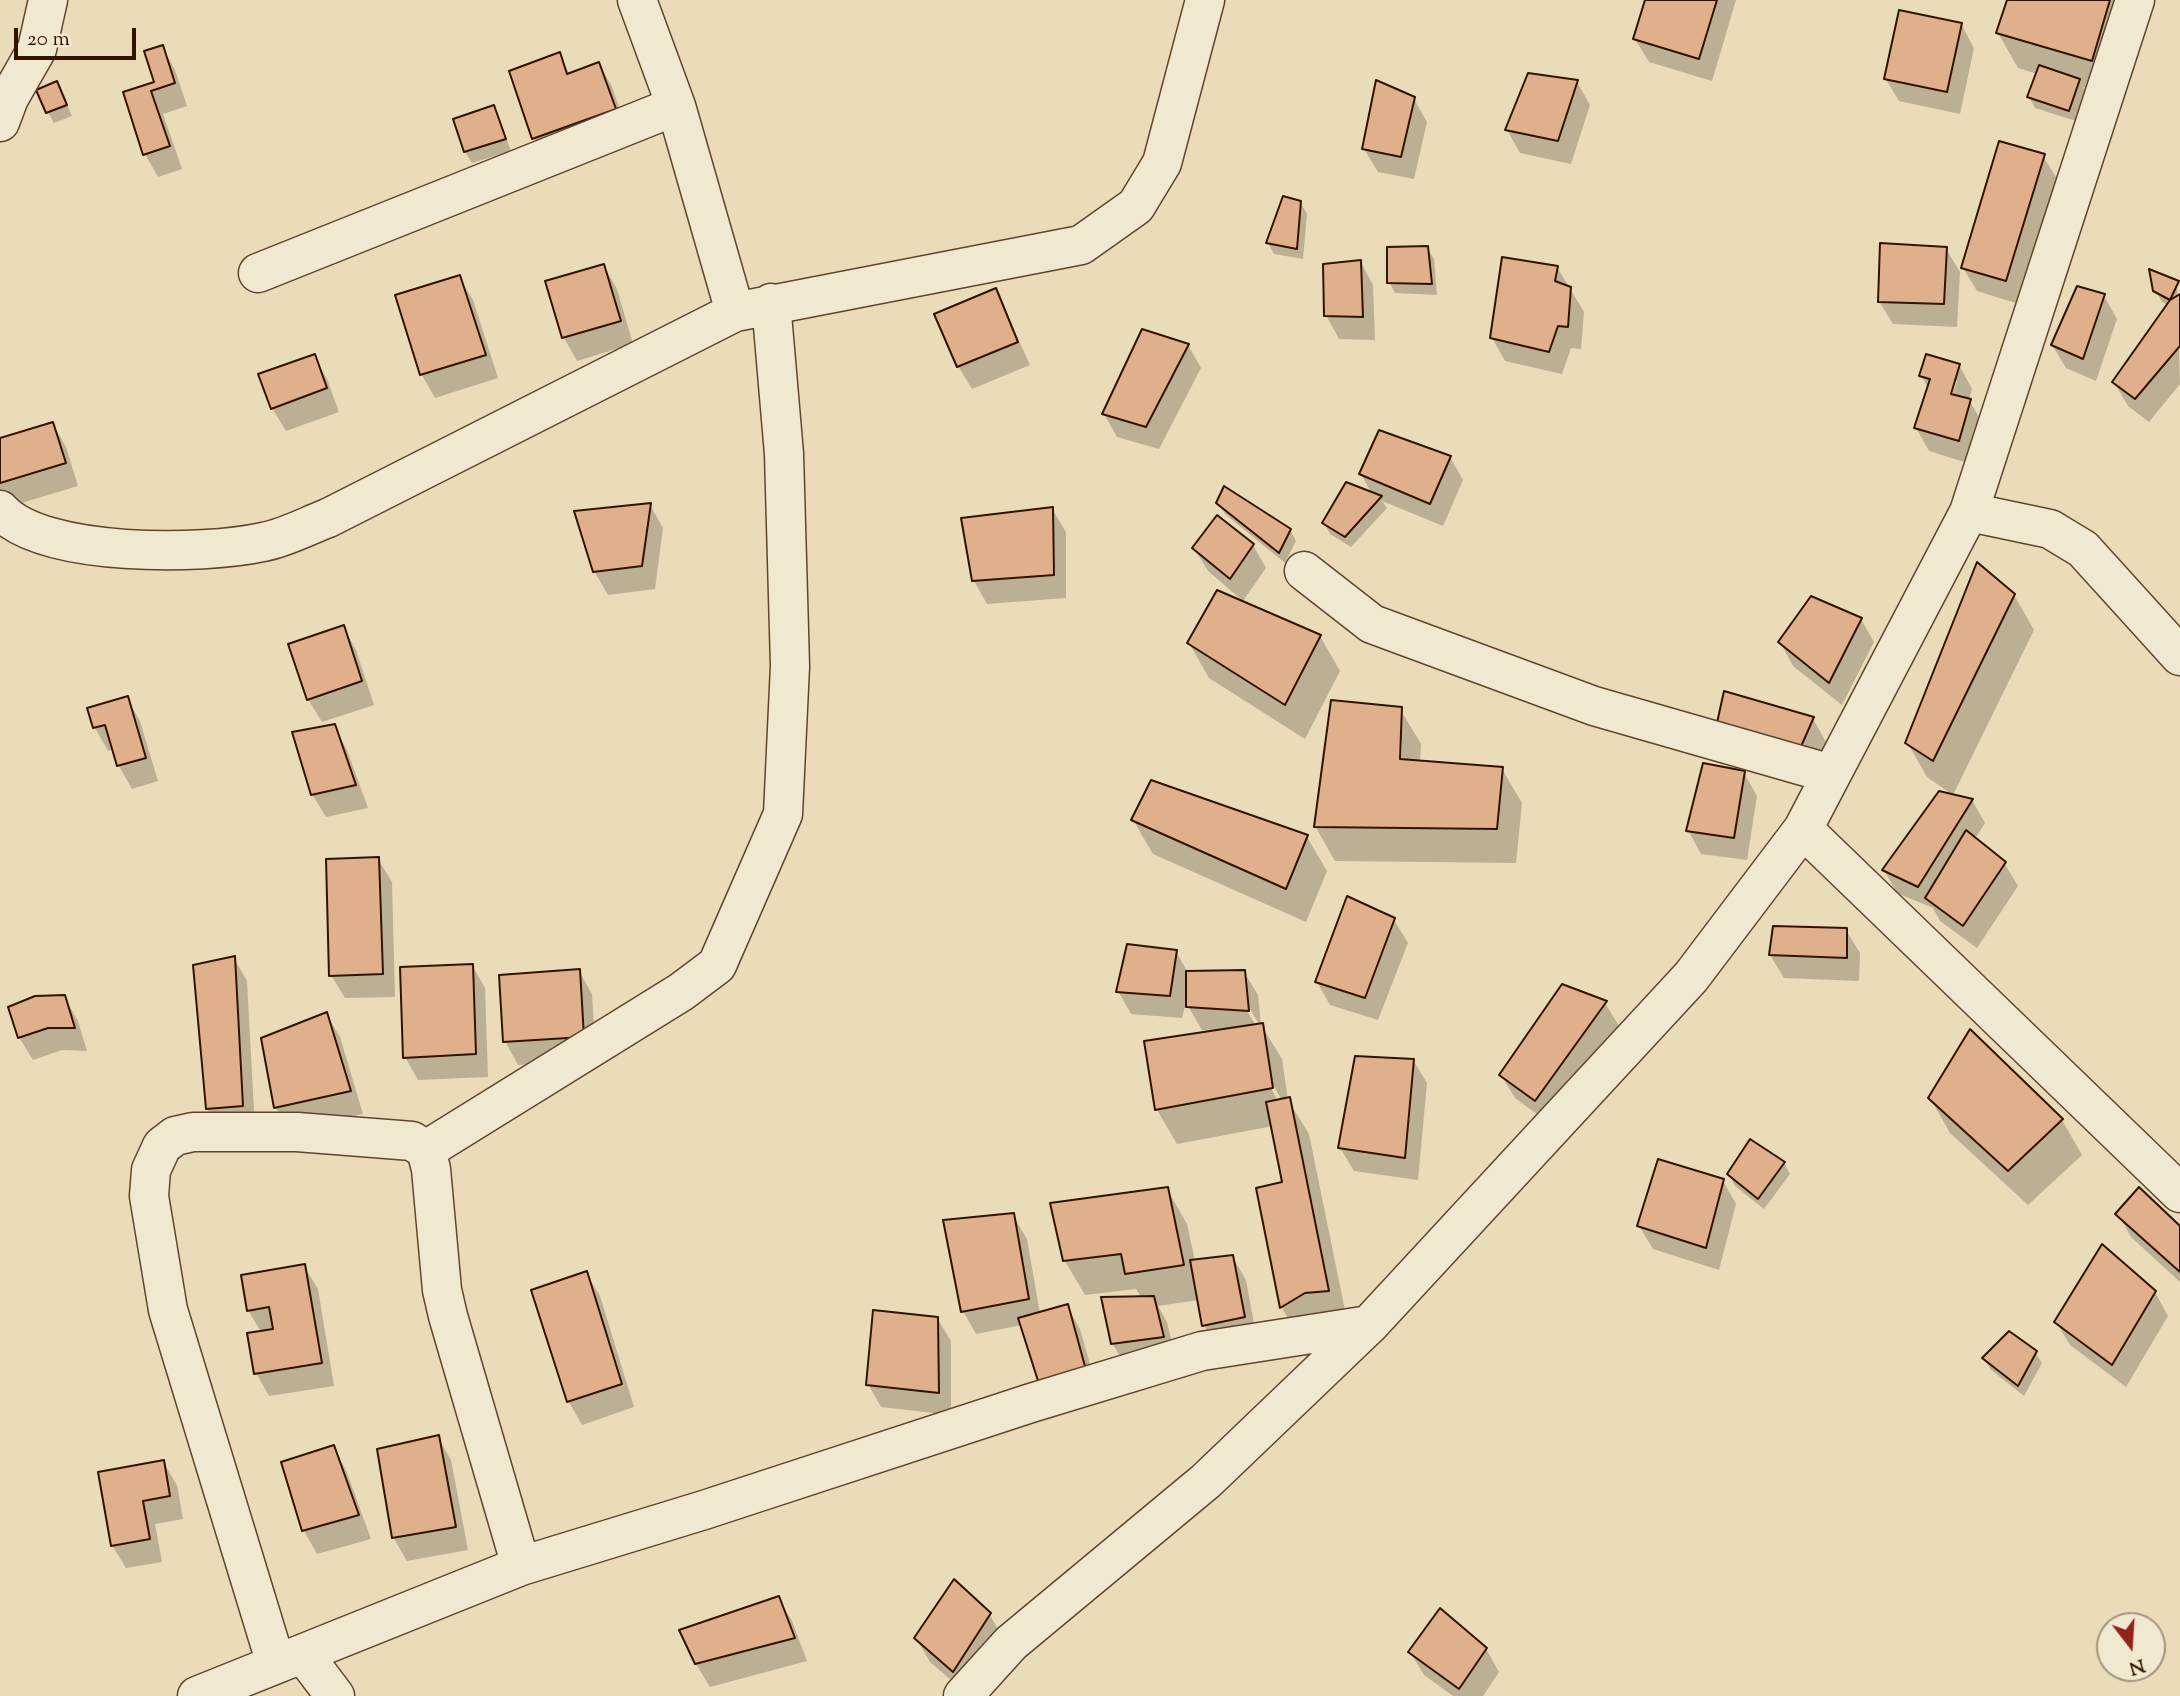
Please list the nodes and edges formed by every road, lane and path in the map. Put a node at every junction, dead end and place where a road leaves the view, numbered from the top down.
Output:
1 (48, 0) edge
2 (637, 0) edge
3 (1205, 0) edge
4 (2135, 0) edge
5 (676, 106) junction
6 (0, 122) edge
7 (258, 273) dead end
8 (753, 308) junction
9 (0, 510) edge
10 (1969, 512) junction
11 (1304, 572) dead end
12 (2180, 655) edge
13 (1831, 774) junction
14 (1803, 829) junction
15 (426, 1150) junction
16 (2180, 1193) edge
17 (1369, 1325) junction
18 (521, 1566) junction
19 (290, 1660) junction
20 (197, 1696) edge
21 (335, 1696) edge
22 (963, 1696) edge

1 - 6 street
2 - 5 street
3 - 8 street
4 - 10 street
5 - 7 street
5 - 8 street
8 - 9 street
8 - 15 street
10 - 12 street
10 - 13 street
11 - 13 street
13 - 14 street
14 - 16 street
14 - 17 street
15 - 18 street
15 - 19 street
17 - 18 street
17 - 22 street
18 - 19 street
19 - 20 street
19 - 21 street

